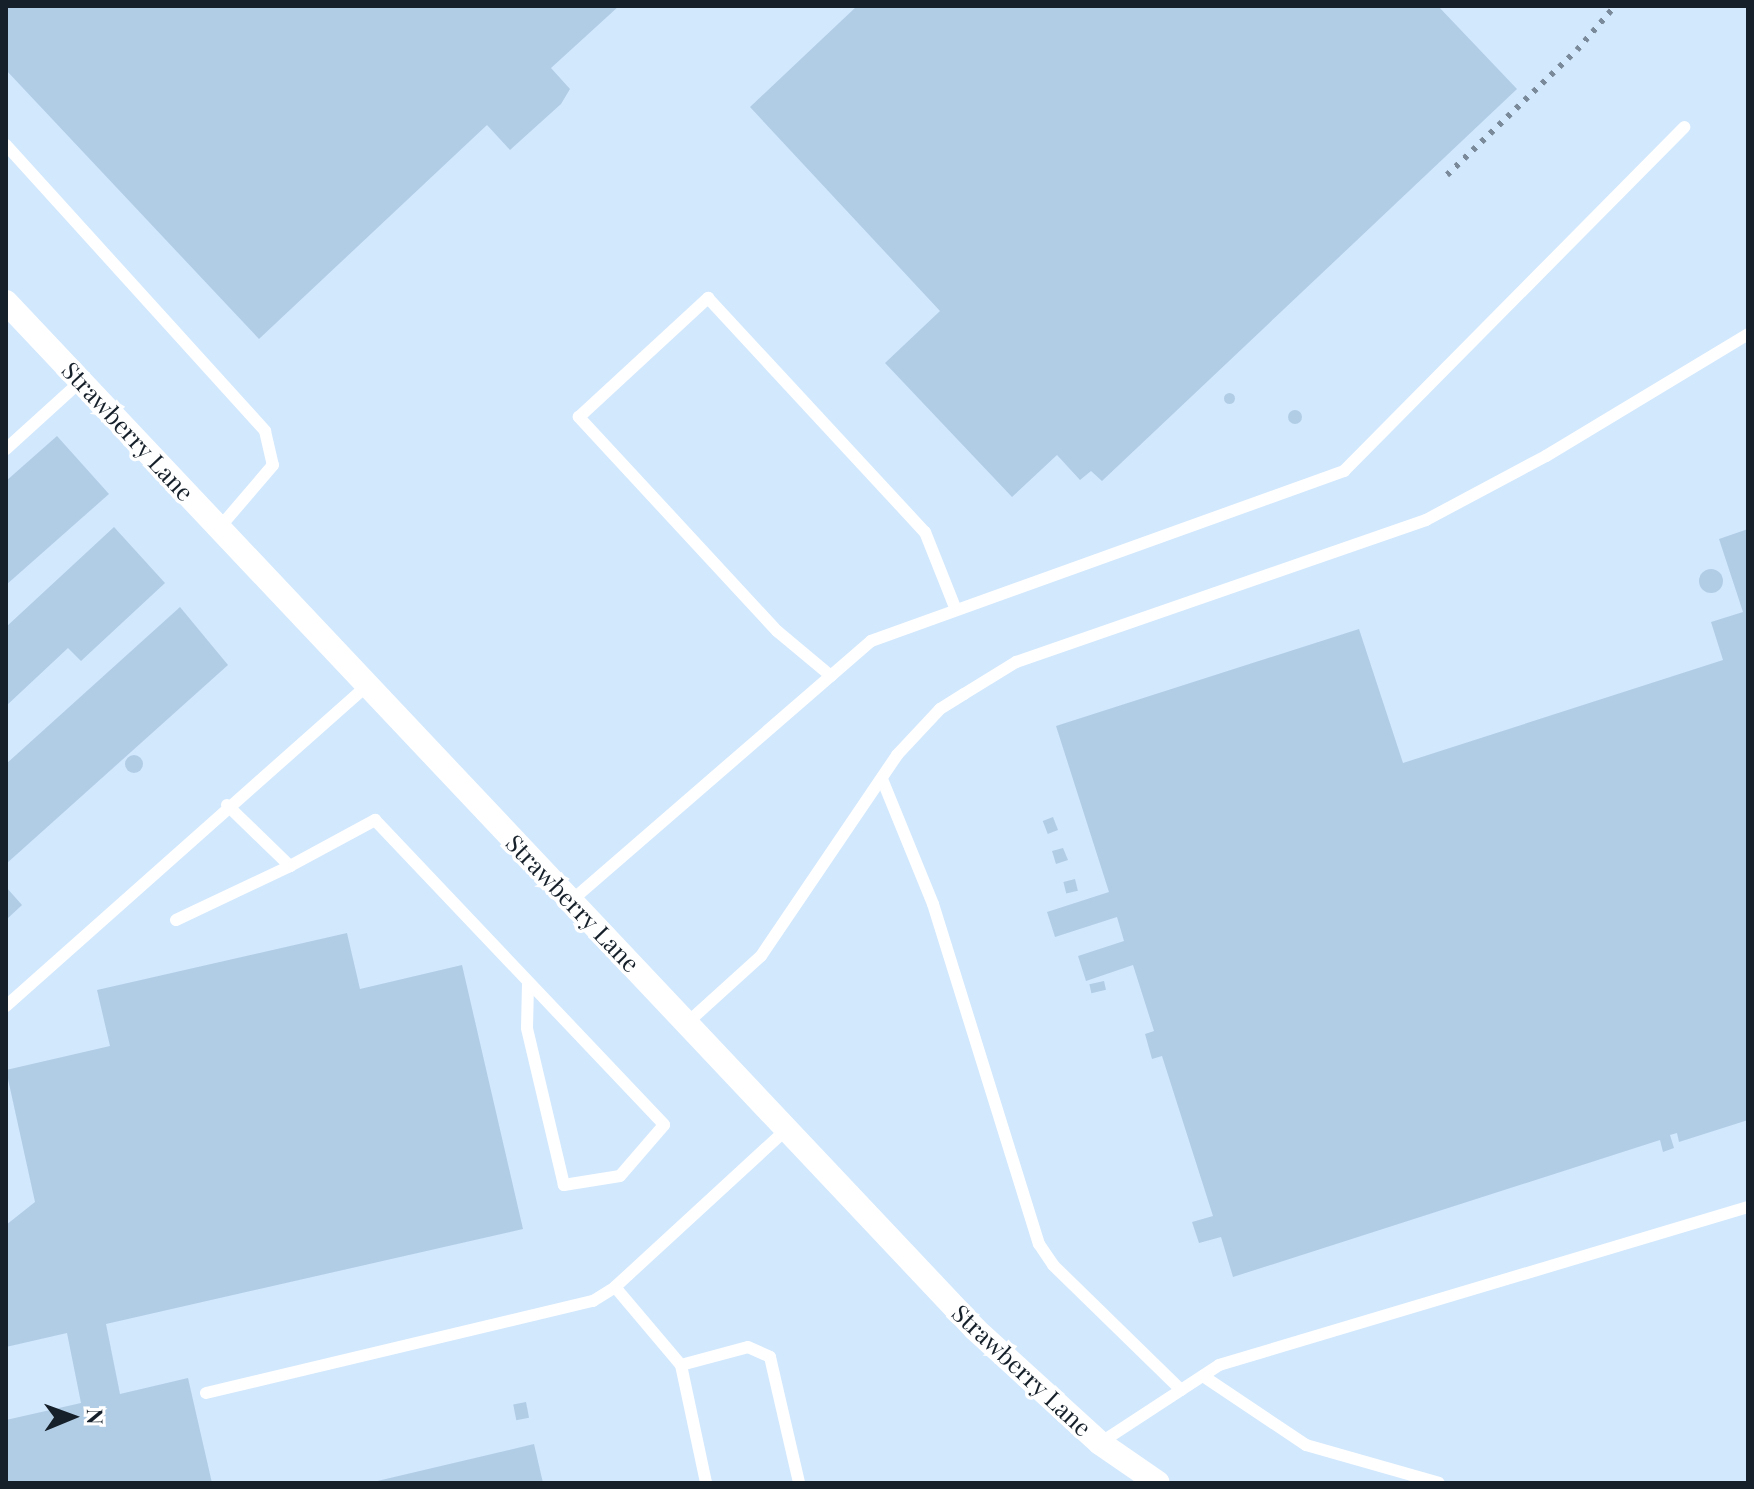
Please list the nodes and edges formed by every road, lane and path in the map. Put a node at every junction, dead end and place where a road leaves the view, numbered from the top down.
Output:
1 (1685, 127) dead end
2 (6, 145) edge
3 (6, 302) edge
4 (1748, 334) edge
5 (81, 381) junction
6 (6, 449) edge
7 (220, 527) junction
8 (956, 610) junction
9 (831, 676) junction
10 (368, 685) junction
11 (882, 779) junction
12 (227, 805) junction
13 (290, 866) junction
14 (571, 901) junction
15 (176, 920) dead end
16 (528, 985) junction
17 (6, 1006) edge
18 (687, 1023) junction
19 (787, 1129) junction
20 (1748, 1207) edge
21 (615, 1287) junction
22 (681, 1365) junction
23 (1203, 1376) junction
24 (1181, 1390) junction
25 (206, 1393) dead end
26 (1100, 1443) junction
27 (706, 1483) edge
28 (799, 1483) edge
29 (1158, 1483) edge
30 (1439, 1483) edge

1 - 8 lane
2 - 7 lane
3 - 5 street, Strawberry Lane
4 - 11 lane
5 - 6 lane
5 - 7 street, Strawberry Lane
7 - 10 street, Strawberry Lane
8 - 9 lane
8 - 9 lane
9 - 14 lane
10 - 12 lane
10 - 14 street, Strawberry Lane
11 - 18 lane
11 - 24 lane
12 - 13 lane
12 - 17 lane
13 - 15 lane
13 - 16 lane
14 - 18 street, Strawberry Lane
16 - 16 lane
18 - 19 street, Strawberry Lane
19 - 21 lane
19 - 26 street, Strawberry Lane
20 - 23 lane
21 - 22 lane
21 - 25 lane
22 - 27 lane
22 - 28 lane
23 - 24 lane
23 - 30 lane
24 - 26 lane
26 - 29 street, Strawberry Lane

